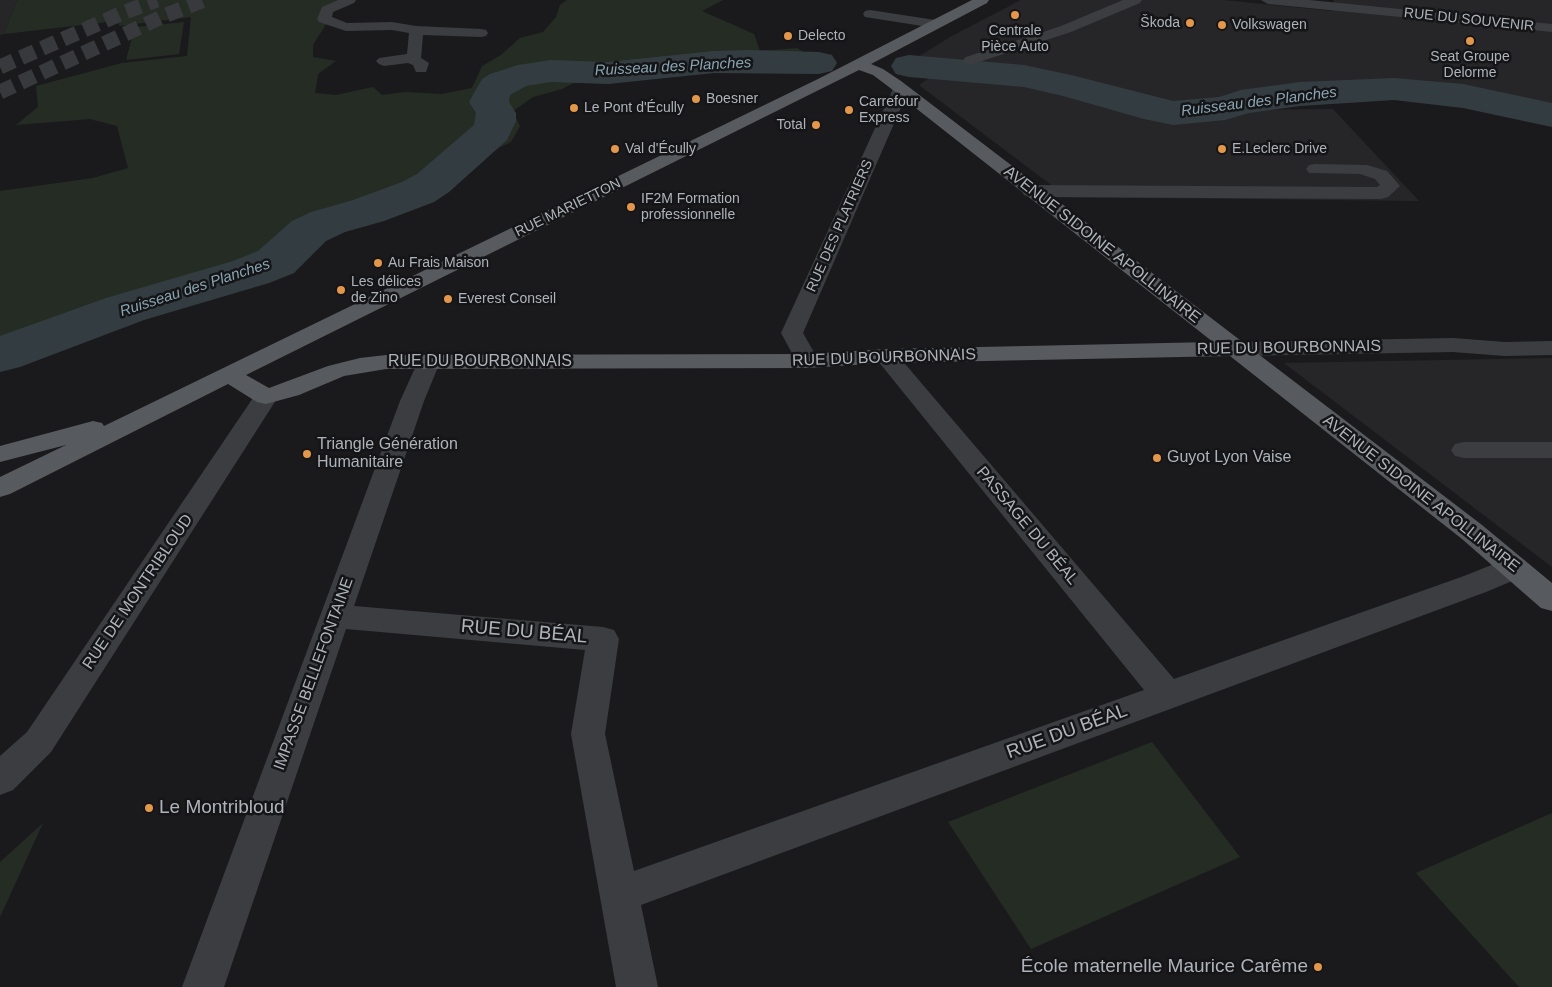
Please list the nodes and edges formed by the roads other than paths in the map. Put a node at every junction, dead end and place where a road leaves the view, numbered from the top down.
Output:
1 (348, 0) edge
2 (982, 0) edge
3 (1135, 0) edge
4 (1268, 0) edge
5 (1448, 0) edge
6 (938, 9) dead end
7 (958, 12) junction
8 (1447, 17) junction
9 (935, 24) junction
10 (1552, 28) edge
11 (416, 30) junction
12 (481, 33) dead end
13 (903, 40) junction
14 (971, 60) dead end
15 (384, 61) dead end
16 (859, 64) junction
17 (901, 89) junction
18 (1315, 169) dead end
19 (1031, 191) junction
20 (1552, 348) edge
21 (1237, 350) junction
22 (886, 356) junction
23 (807, 361) junction
24 (428, 362) junction
25 (229, 375) junction
26 (266, 397) junction
27 (152, 413) junction
28 (1464, 450) dead end
29 (1552, 450) edge
30 (0, 454) edge
31 (0, 488) edge
32 (1514, 568) junction
33 (1552, 600) edge
34 (335, 616) junction
35 (1168, 695) junction
36 (0, 779) edge
37 (619, 895) junction
38 (203, 987) edge
39 (637, 987) edge

1 - 11 street
2 - 7 main road, RUE MARIETTON
3 - 14 street
4 - 8 street, RUE DU SOUVENIR
5 - 8 street
6 - 7 street
7 - 9 main road, RUE MARIETTON
8 - 10 street, RUE DU SOUVENIR
9 - 13 main road, RUE MARIETTON
9 - 13 street
11 - 12 street
11 - 15 street
13 - 16 main road, RUE MARIETTON
16 - 17 main road, AVENUE SIDOINE APOLLINAIRE
16 - 25 main road, RUE MARIETTON
17 - 19 main road, AVENUE SIDOINE APOLLINAIRE
17 - 23 street, RUE DES PLATRIERS
18 - 19 street
19 - 21 main road, AVENUE SIDOINE APOLLINAIRE
20 - 21 street, RUE DU BOURBONNAIS
21 - 22 main road, RUE DU BOURBONNAIS
21 - 32 main road, AVENUE SIDOINE APOLLINAIRE
22 - 23 main road, RUE DU BOURBONNAIS
22 - 35 street, PASSAGE DU BÉAL
23 - 24 main road, RUE DU BOURBONNAIS
24 - 26 main road, RUE DU BOURBONNAIS
24 - 34 street, IMPASSE BELLEFONTAINE
25 - 26 main road
25 - 27 main road, RUE MARIETTON
26 - 36 street, RUE DE MONTRIBLOUD
27 - 30 main road
27 - 31 main road
28 - 29 street
32 - 33 main road, AVENUE SIDOINE APOLLINAIRE
32 - 35 street, RUE DU BÉAL
34 - 37 street, RUE DU BÉAL
34 - 38 street, IMPASSE BELLEFONTAINE
35 - 37 street, RUE DU BÉAL
37 - 39 street, RUE DU BÉAL

